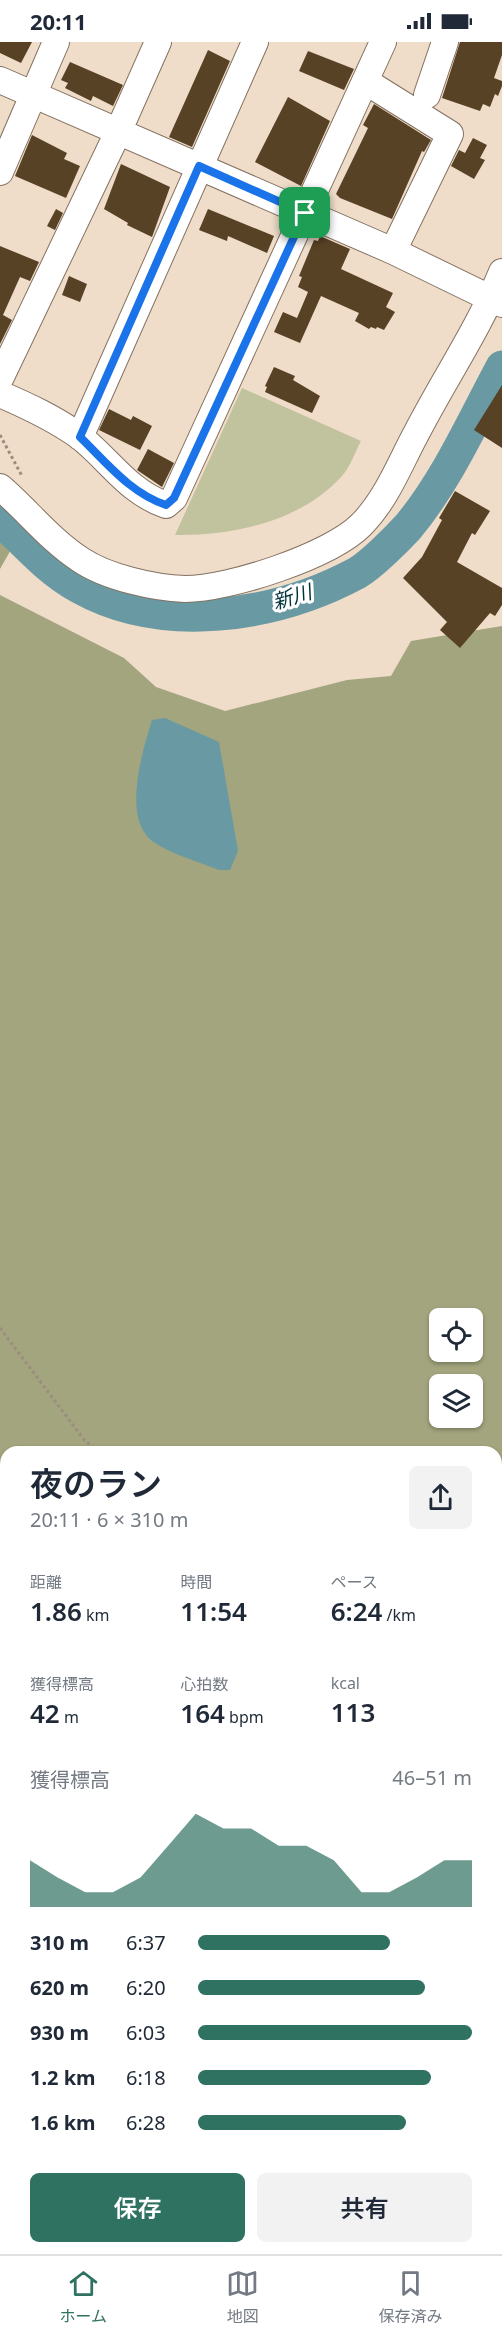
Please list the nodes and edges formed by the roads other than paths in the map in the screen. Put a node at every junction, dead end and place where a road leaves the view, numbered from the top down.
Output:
1 (56, 42) edge
2 (158, 42) edge
3 (255, 42) edge
4 (382, 42) edge
5 (445, 42) edge
6 (0, 80) edge
7 (365, 81) junction
8 (34, 93) junction
9 (427, 94) dead end
10 (119, 130) junction
11 (199, 166) junction
12 (0, 172) edge
13 (305, 213) junction
14 (393, 251) junction
15 (502, 272) edge
16 (496, 302) edge
17 (0, 379) edge
18 (0, 394) edge
19 (80, 437) junction
20 (0, 487) edge

1 - 8 street
2 - 10 street
3 - 11 street
4 - 7 street
5 - 9 street
6 - 8 street
7 - 13 street
7 - 14 street
8 - 10 street
8 - 12 street
10 - 11 street
10 - 17 street
11 - 13 street
11 - 19 street
13 - 14 street
13 - 19 street
14 - 16 street
15 - 16 street
16 - 20 street
18 - 19 street

